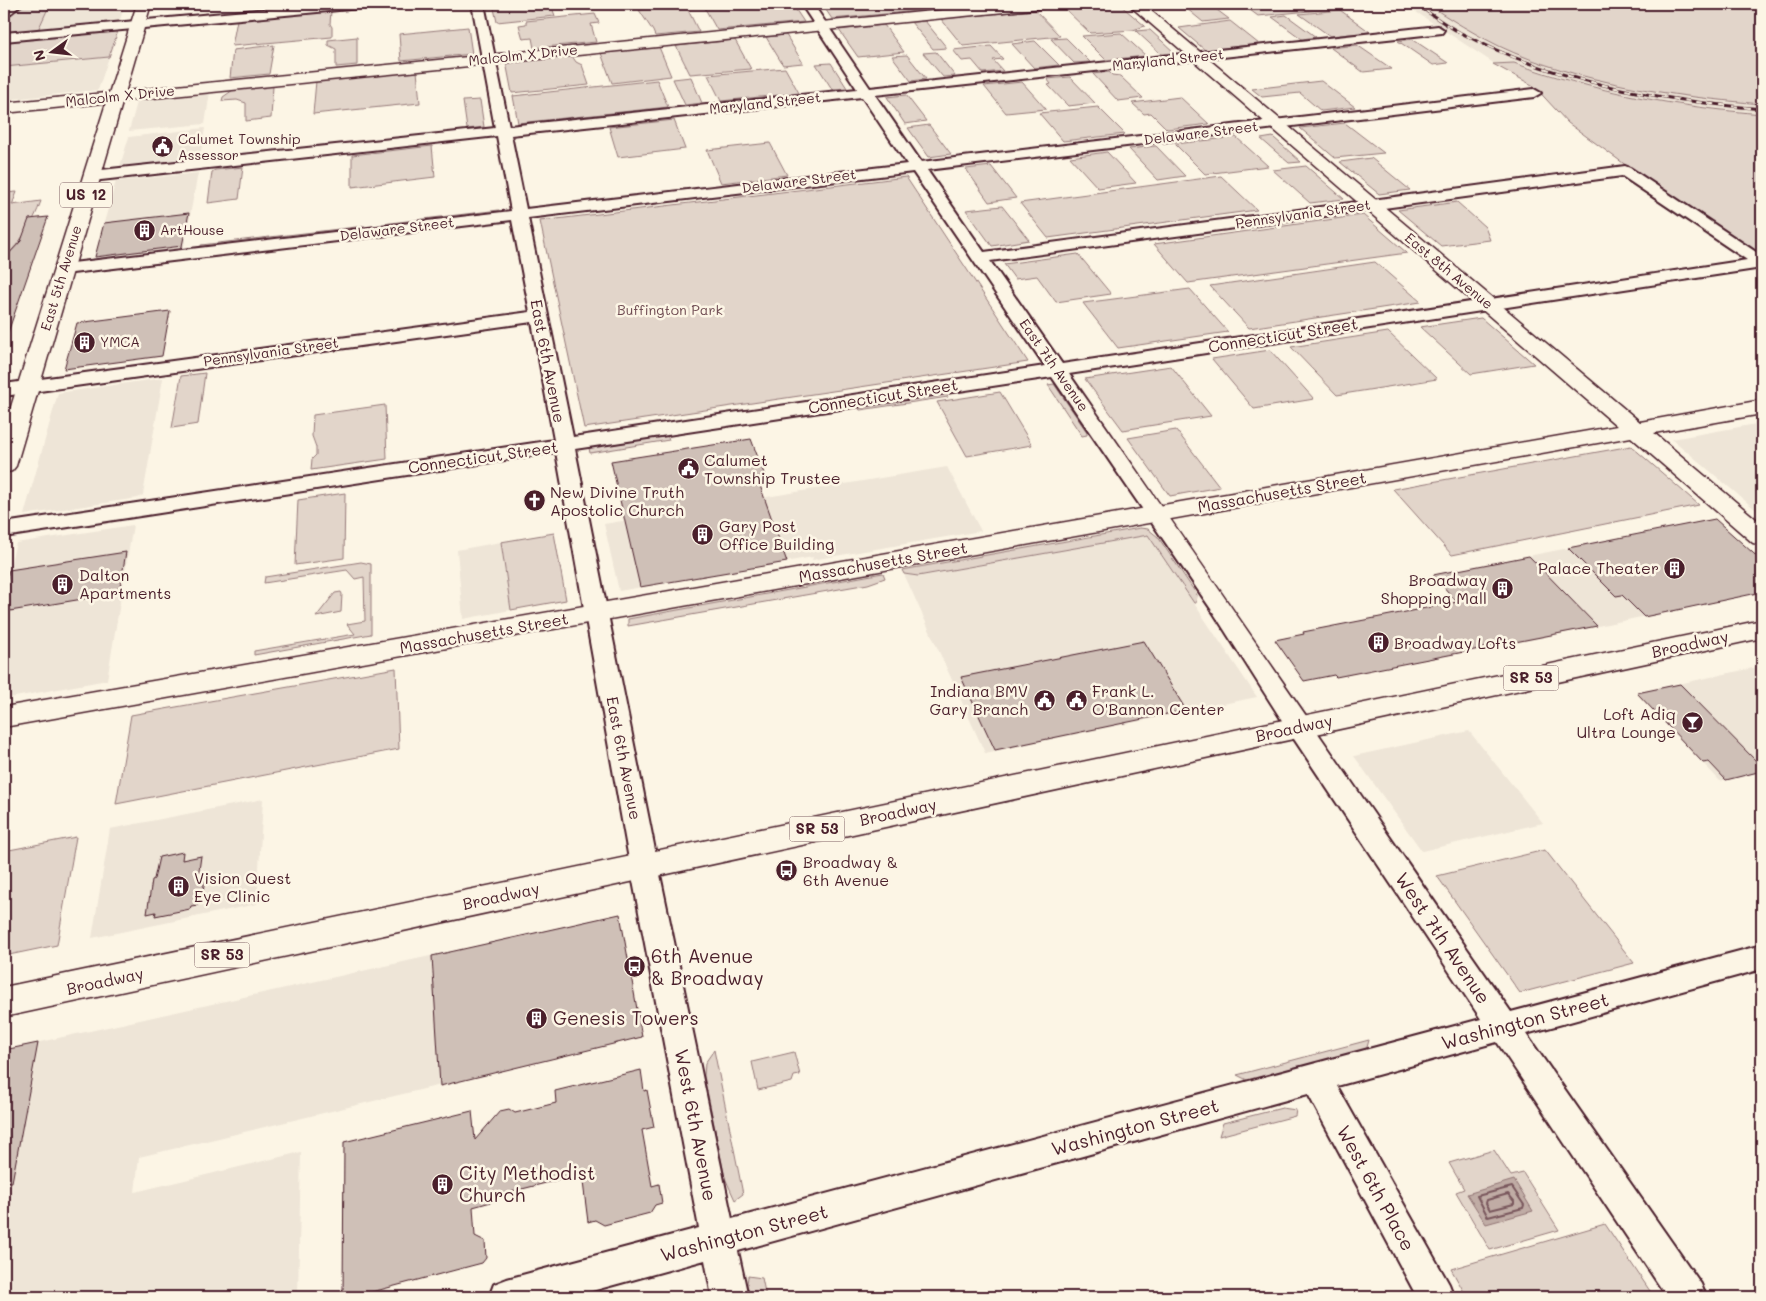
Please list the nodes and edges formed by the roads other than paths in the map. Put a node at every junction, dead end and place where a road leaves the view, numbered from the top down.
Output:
1 (15, 4) edge
2 (144, 4) edge
3 (360, 4) edge
4 (478, 4) edge
5 (807, 4) edge
6 (1043, 4) edge
7 (1135, 4) edge
8 (4, 12) edge
9 (138, 24) junction
10 (822, 26) junction
11 (1438, 30) dead end
12 (4, 37) edge
13 (1196, 56) junction
14 (488, 59) junction
15 (867, 92) junction
16 (1534, 93) dead end
17 (117, 95) junction
18 (4, 108) edge
19 (1276, 124) junction
20 (503, 131) junction
21 (918, 167) junction
22 (92, 176) junction
23 (1371, 204) junction
24 (518, 215) junction
25 (980, 258) junction
26 (1762, 263) edge
27 (64, 269) junction
28 (1488, 304) junction
29 (539, 316) junction
30 (1058, 370) junction
31 (28, 387) junction
32 (4, 390) edge
33 (1762, 407) edge
34 (1636, 430) junction
35 (564, 445) junction
36 (4, 466) edge
37 (1157, 514) junction
38 (4, 530) edge
39 (1762, 537) edge
40 (597, 613) junction
41 (1762, 629) edge
42 (4, 717) edge
43 (1299, 727) junction
44 (644, 865) junction
45 (1762, 958) edge
46 (4, 1002) edge
47 (1503, 1027) junction
48 (1316, 1078) junction
49 (718, 1240) junction
50 (507, 1297) edge
51 (730, 1297) edge
52 (1436, 1297) edge
53 (1688, 1297) edge

1 - 8 street
2 - 9 street, East 5th Avenue / US 12
3 - 9 street
4 - 14 street, East 6th Avenue
5 - 10 street, East 7th Avenue
6 - 10 street, Malcolm X Drive
7 - 13 street, East 8th Avenue
9 - 12 street
9 - 17 street, East 5th Avenue / US 12
10 - 14 street, Malcolm X Drive
10 - 15 street, East 7th Avenue
11 - 13 street, Maryland Street
13 - 15 street, Maryland Street
13 - 19 street, East 8th Avenue
14 - 17 street, Malcolm X Drive
14 - 20 street, East 6th Avenue
15 - 20 street, Maryland Street
15 - 21 street, East 7th Avenue
16 - 19 street, Delaware Street
17 - 18 street, Malcolm X Drive
17 - 22 street, East 5th Avenue / US 12
19 - 21 street, Delaware Street
19 - 23 street, East 8th Avenue
20 - 22 street, Maryland Street
20 - 24 street, East 6th Avenue
21 - 24 street, Delaware Street
21 - 25 street, East 7th Avenue
22 - 27 street, East 5th Avenue / US 12
23 - 25 street, Pennsylvania Street
23 - 26 street, Pennsylvania Street
23 - 28 street, East 8th Avenue
24 - 27 street, Delaware Street
24 - 29 street, East 6th Avenue
25 - 30 street, East 7th Avenue
26 - 28 street, Connecticut Street
27 - 31 street, East 5th Avenue / US 12
28 - 30 street, Connecticut Street
28 - 34 street, East 8th Avenue
29 - 31 street, Pennsylvania Street
29 - 35 street, East 6th Avenue
30 - 35 street, Connecticut Street
30 - 37 street, East 7th Avenue
31 - 32 street, Pennsylvania Street
31 - 36 street, East 5th Avenue / US 12
33 - 34 street, Massachusetts Street
34 - 37 street, Massachusetts Street
34 - 39 street, East 8th Avenue
35 - 38 street, Connecticut Street
35 - 40 street, East 6th Avenue
37 - 40 street, Massachusetts Street
37 - 43 street, East 7th Avenue
40 - 42 street, Massachusetts Street
40 - 44 street, East 6th Avenue
41 - 43 street, Broadway / SR 53
43 - 44 street, Broadway / SR 53
43 - 47 street, West 7th Avenue
44 - 46 street, Broadway / SR 53
44 - 49 street, West 6th Avenue
45 - 47 street, Washington Street
47 - 48 street, Washington Street
47 - 53 street, West 7th Avenue
48 - 49 street, Washington Street
48 - 52 street, West 6th Place
49 - 50 street, Washington Street
49 - 51 street, West 6th Avenue

